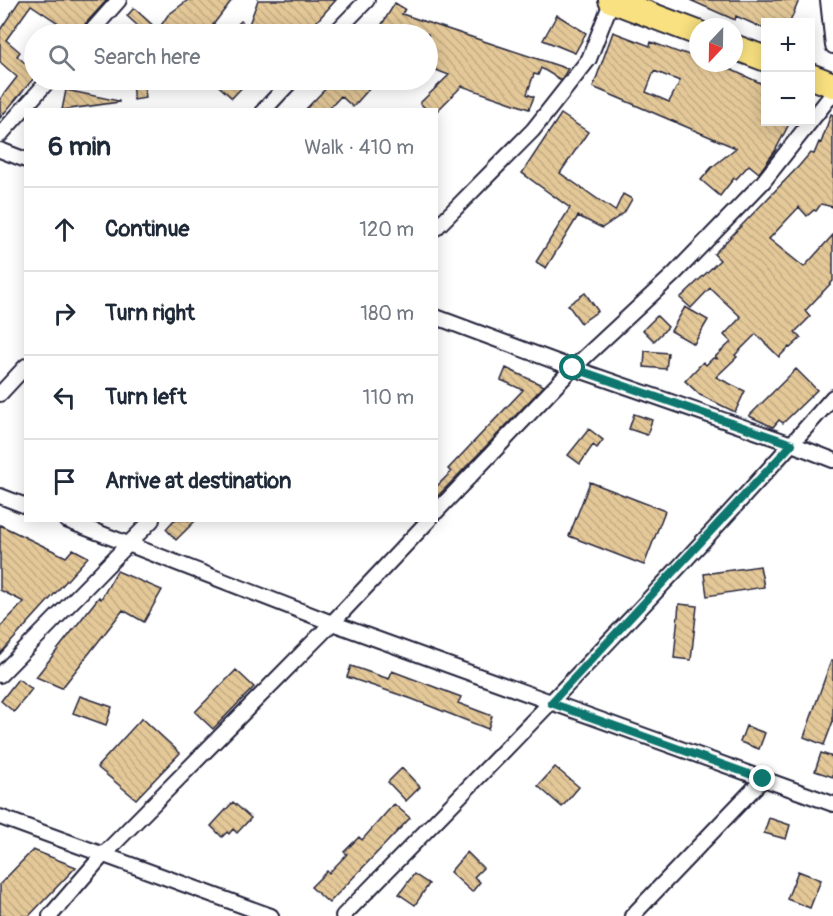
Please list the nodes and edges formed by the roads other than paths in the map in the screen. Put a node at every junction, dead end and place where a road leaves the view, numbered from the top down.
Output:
1 (119, 0) edge
2 (367, 0) edge
3 (611, 0) edge
4 (828, 0) edge
5 (98, 24) edge
6 (344, 24) edge
7 (689, 30) edge
8 (833, 45) edge
9 (743, 50) edge
10 (761, 57) edge
11 (815, 78) edge
12 (833, 85) edge
13 (40, 90) edge
14 (283, 90) edge
15 (833, 93) edge
16 (24, 108) edge
17 (24, 108) edge
18 (266, 108) edge
19 (0, 135) edge
20 (0, 150) edge
21 (24, 159) edge
22 (438, 226) edge
23 (438, 318) edge
24 (24, 368) edge
25 (573, 368) junction
26 (0, 394) edge
27 (833, 397) edge
28 (792, 444) junction
29 (833, 460) edge
30 (0, 496) edge
31 (24, 505) edge
32 (438, 510) edge
33 (71, 522) edge
34 (150, 522) edge
35 (427, 522) edge
36 (129, 544) junction
37 (332, 623) junction
38 (0, 675) edge
39 (551, 703) junction
40 (763, 779) junction
41 (833, 804) edge
42 (0, 817) edge
43 (102, 856) junction
44 (50, 916) edge
45 (271, 916) edge
46 (343, 916) edge
47 (632, 916) edge

1 - 5 street
2 - 6 street
3 - 7 highway
3 - 22 street
4 - 8 street
9 - 10 highway
11 - 12 highway
13 - 17 street
14 - 18 street
15 - 25 street
16 - 19 street
20 - 21 street
23 - 25 street
24 - 26 street
25 - 28 street
25 - 32 street
27 - 28 street
28 - 29 street
28 - 39 street
30 - 31 street
33 - 36 street
34 - 36 street
35 - 37 street
36 - 37 street
36 - 38 street
37 - 39 street
37 - 43 street
39 - 40 street
39 - 46 street
40 - 41 street
40 - 47 street
42 - 43 street
43 - 44 street
43 - 45 street

